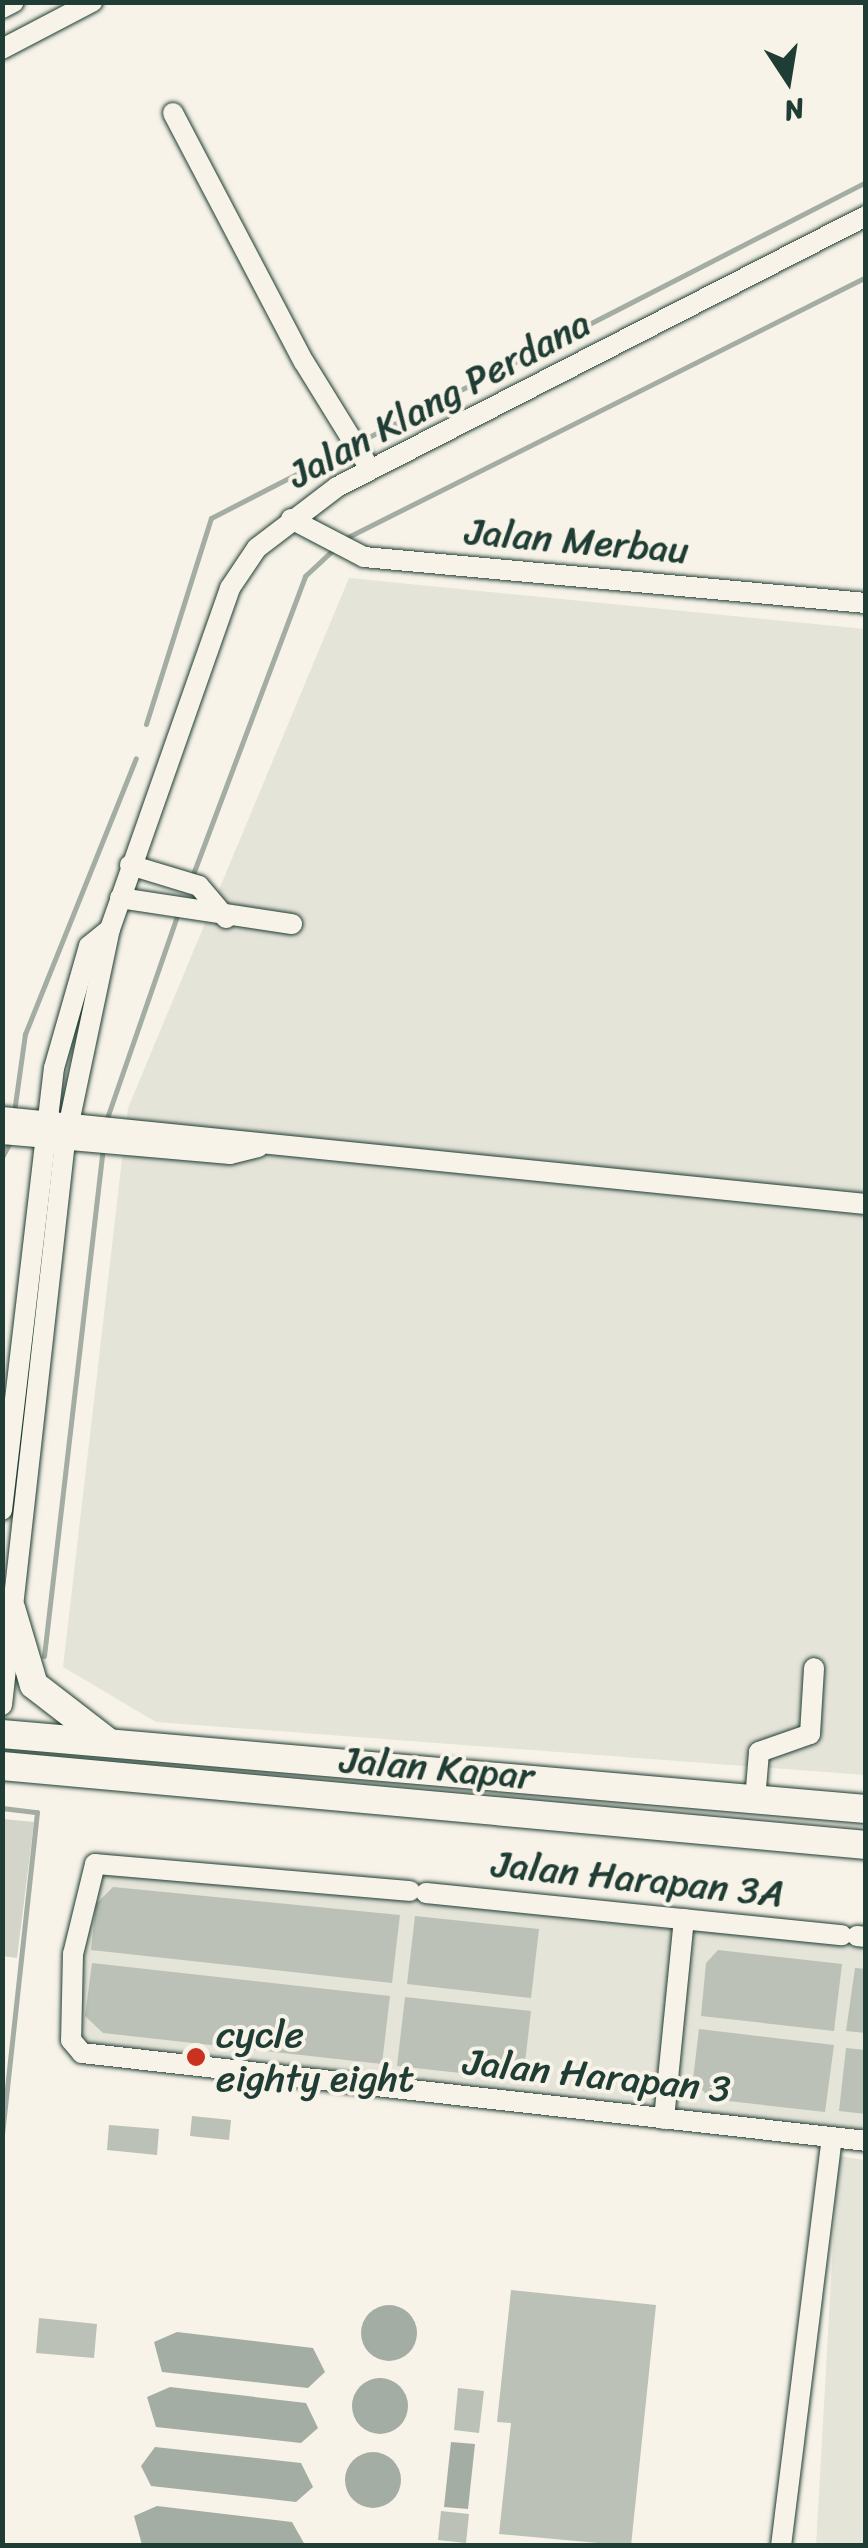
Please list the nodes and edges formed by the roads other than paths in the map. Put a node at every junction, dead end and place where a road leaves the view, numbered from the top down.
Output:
1 (14, 2) edge
2 (92, 2) edge
3 (2, 8) edge
4 (2, 50) edge
5 (173, 113) dead end
6 (866, 216) edge
7 (365, 459) junction
8 (291, 519) junction
9 (866, 602) edge
10 (130, 865) junction
11 (120, 898) junction
12 (226, 918) junction
13 (292, 924) dead end
14 (110, 928) junction
15 (2, 1117) edge
16 (35, 1130) junction
17 (2, 1134) edge
18 (76, 1134) junction
19 (866, 1204) edge
20 (2, 1510) edge
21 (12, 1608) junction
22 (814, 1668) dead end
23 (2, 1706) edge
24 (2, 1734) edge
25 (109, 1743) junction
26 (2, 1766) edge
27 (755, 1800) junction
28 (866, 1809) edge
29 (866, 1845) edge
30 (684, 1919) junction
31 (855, 1936) edge
32 (82, 2053) joint
33 (664, 2118) junction
34 (832, 2138) junction
35 (866, 2141) edge
36 (781, 2546) edge

1 - 3 street
2 - 4 street
5 - 7 street
6 - 7 street, Jalan Klang Perdana
7 - 8 street, Jalan Klang Perdana
8 - 9 street, Jalan Merbau
8 - 10 street, Jalan Klang Perdana
10 - 11 street, Jalan Klang Perdana
10 - 12 street
11 - 12 street
11 - 14 street, Jalan Klang Perdana
12 - 13 street
14 - 16 street, Jalan Klang Perdana
14 - 18 street, Jalan Klang Perdana
15 - 16 street
16 - 17 street
16 - 18 street
16 - 20 street, Jalan Klang Perdana
18 - 19 street
18 - 21 street, Jalan Klang Perdana
21 - 23 street, Jalan Klang Perdana
21 - 25 highway
22 - 27 street
24 - 25 highway, Jalan Kapar
25 - 27 highway, Jalan Kapar
26 - 29 highway, Jalan Kapar
27 - 28 highway, Jalan Kapar
30 - 31 street, Jalan Harapan 3A
30 - 32 street, Jalan Harapan 3A
30 - 33 street
32 - 33 street, Jalan Harapan 3
33 - 34 street, Jalan Harapan 3
34 - 35 street, Jalan Harapan 3
34 - 36 street

